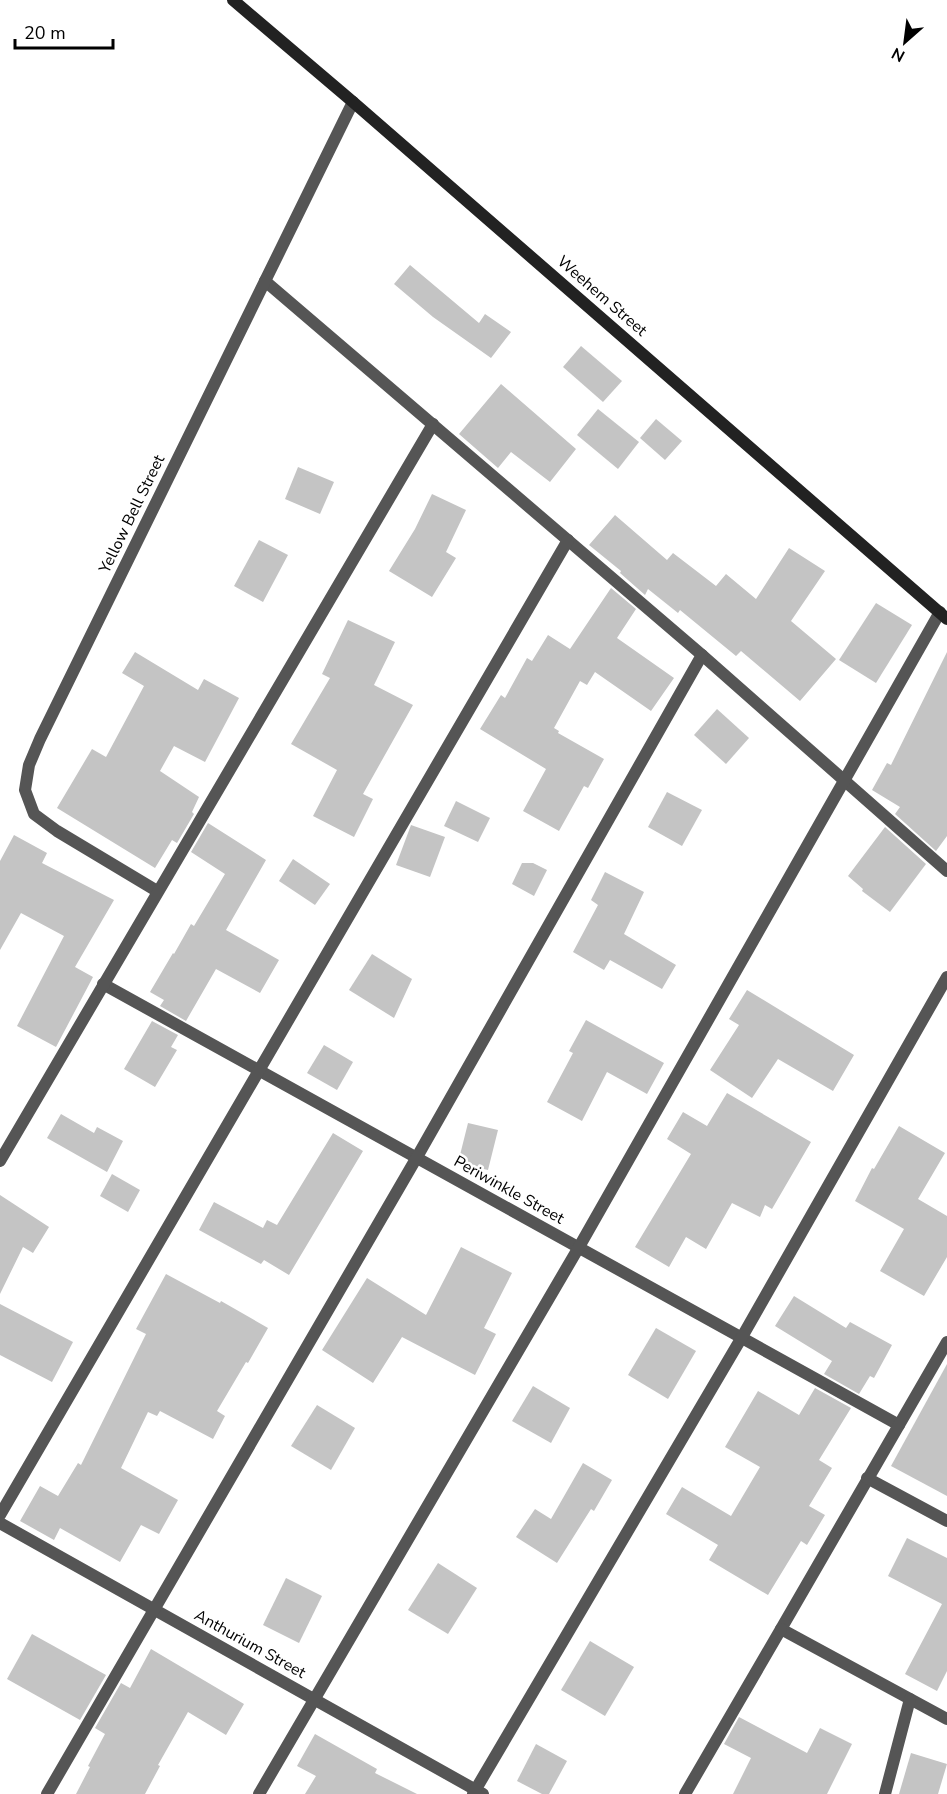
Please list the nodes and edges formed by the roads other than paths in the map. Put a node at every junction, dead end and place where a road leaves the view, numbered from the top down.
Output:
1 (233, 0) edge
2 (353, 102) junction
3 (265, 281) junction
4 (433, 424) junction
5 (567, 540) junction
6 (943, 616) edge
7 (702, 655) junction
8 (844, 781) junction
9 (947, 871) edge
10 (157, 891) junction
11 (947, 977) edge
12 (103, 984) junction
13 (259, 1071) junction
14 (417, 1157) junction
15 (0, 1161) edge
16 (579, 1247) junction
17 (742, 1337) junction
18 (947, 1342) edge
19 (899, 1425) junction
20 (867, 1478) junction
21 (0, 1515) edge
22 (947, 1521) edge
23 (0, 1523) edge
24 (155, 1610) junction
25 (781, 1629) junction
26 (314, 1699) junction
27 (910, 1700) junction
28 (947, 1719) edge
29 (477, 1792) edge
30 (48, 1794) edge
31 (259, 1794) edge
32 (685, 1794) edge
33 (885, 1794) edge

1 - 2 street, Weehem Street
2 - 3 street, Yellow Bell Street
2 - 6 street, Weehem Street
3 - 4 street
3 - 10 street, Yellow Bell Street
4 - 5 street
4 - 10 street
5 - 7 street
5 - 13 street
6 - 8 street
7 - 8 street
7 - 14 street
8 - 9 street
8 - 16 street
10 - 12 street
11 - 17 street
12 - 13 street, Periwinkle Street
12 - 15 street
13 - 14 street, Periwinkle Street
13 - 21 street
14 - 16 street, Periwinkle Street
14 - 24 street
16 - 17 street, Periwinkle Street
16 - 26 street
17 - 19 street, Periwinkle Street
17 - 29 street
18 - 19 street
19 - 20 street
20 - 22 street
20 - 25 street
23 - 24 street, Anthurium Street
24 - 26 street, Anthurium Street
24 - 30 street
25 - 27 street
25 - 32 street
26 - 29 street, Anthurium Street
26 - 31 street
27 - 28 street
27 - 33 street

